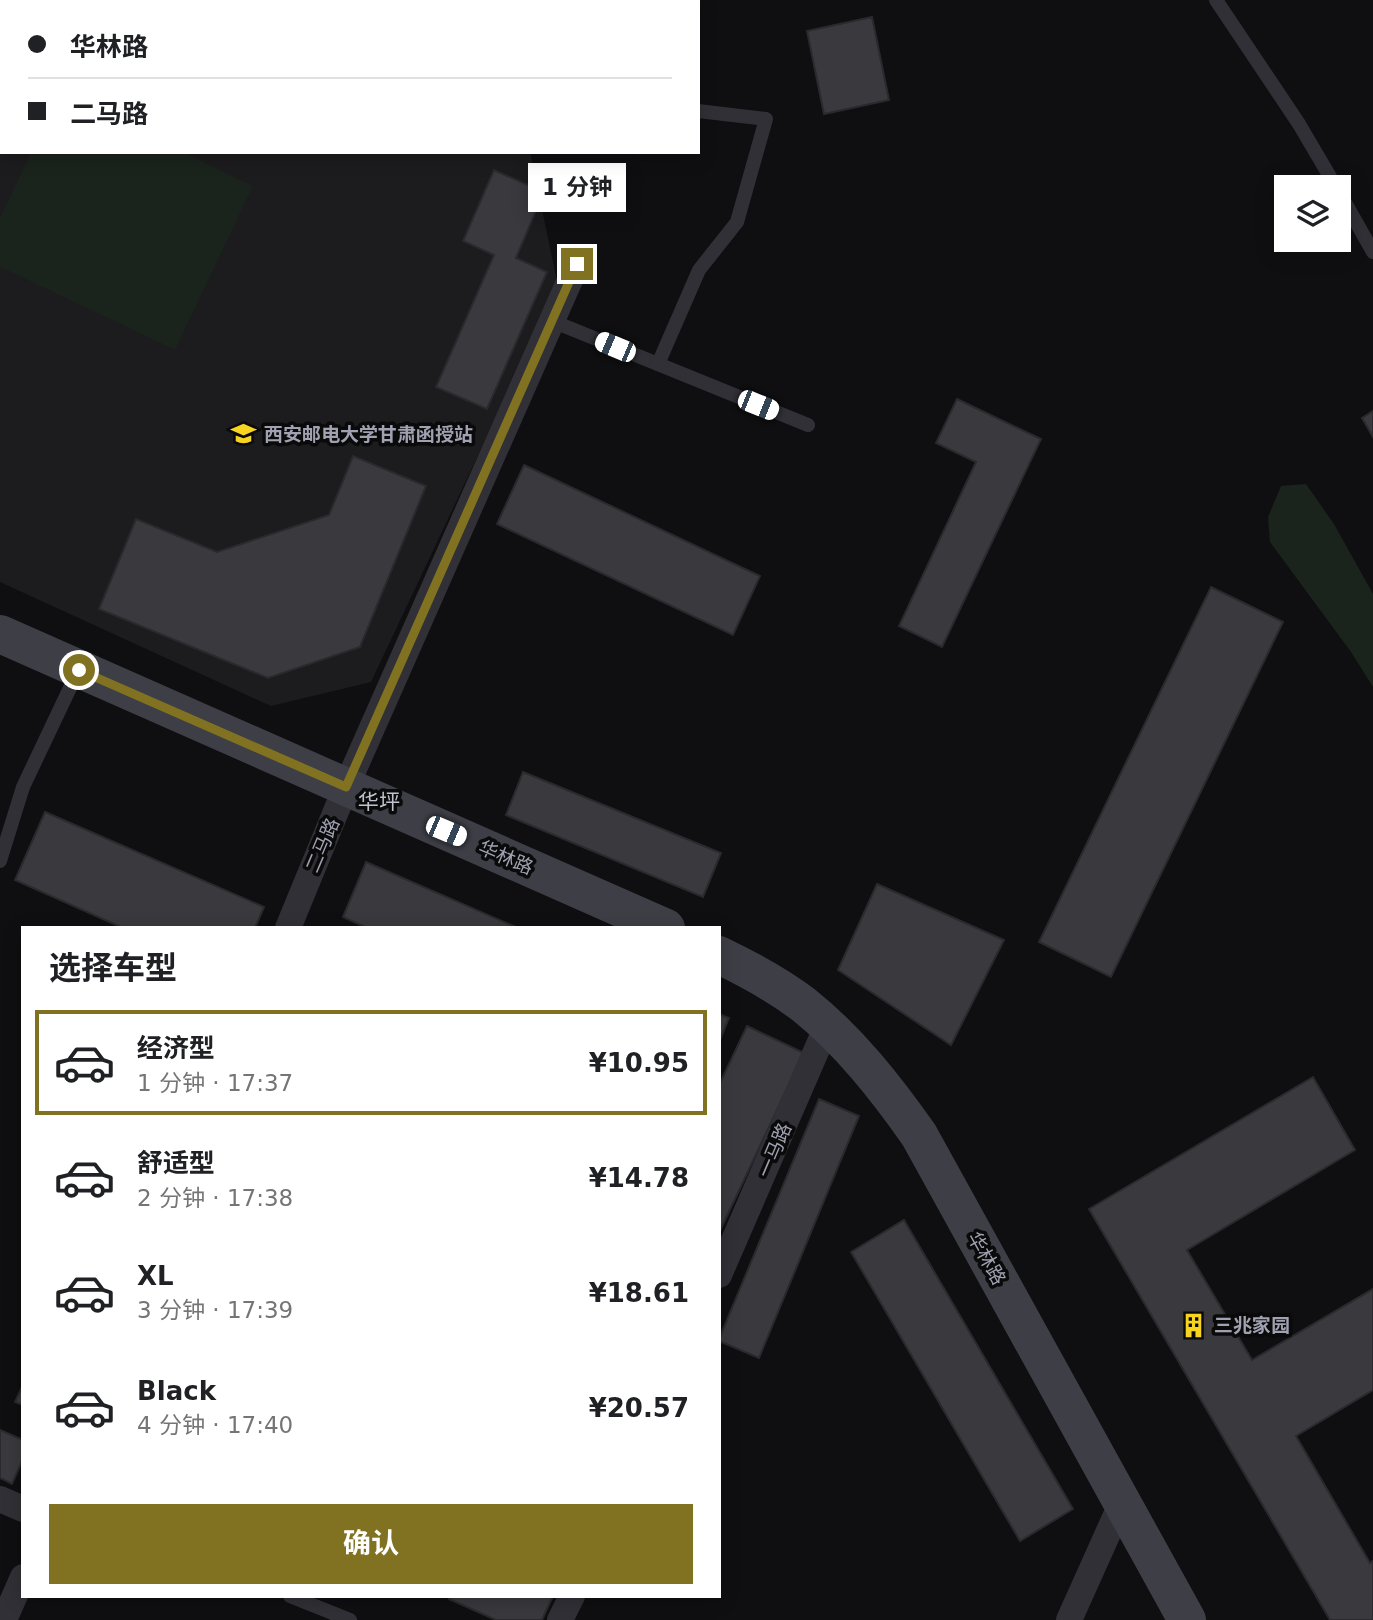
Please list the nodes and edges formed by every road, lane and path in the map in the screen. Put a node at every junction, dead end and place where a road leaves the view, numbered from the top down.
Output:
1 (1216, 0) edge
2 (700, 111) edge
3 (1329, 175) edge
4 (1351, 213) edge
5 (1373, 252) edge
6 (577, 264) dead end
7 (552, 321) junction
8 (658, 364) junction
9 (808, 425) dead end
10 (0, 634) edge
11 (79, 670) junction
12 (346, 787) junction
13 (0, 861) edge
14 (289, 926) edge
15 (661, 926) edge
16 (721, 956) edge
17 (827, 1026) junction
18 (721, 1270) edge
19 (0, 1499) edge
20 (1122, 1502) junction
21 (21, 1508) edge
22 (21, 1582) edge
23 (295, 1598) edge
24 (571, 1598) edge
25 (4, 1620) edge
26 (350, 1620) edge
27 (561, 1620) edge
28 (1069, 1620) edge
29 (1187, 1620) edge

1 - 3 lane
2 - 8 lane
4 - 5 lane
6 - 7 street, 二马路
7 - 8 lane
7 - 12 street, 二马路
8 - 9 lane
10 - 11 street, 华林路
11 - 12 street, 华林路
11 - 13 lane
12 - 14 street, 二马路
12 - 15 street, 华林路
16 - 17 street, 华林路
17 - 18 street, 一马路
17 - 20 street, 华林路
19 - 21 street
20 - 28 street
20 - 29 street, 华林路
22 - 25 street
23 - 26 lane
24 - 27 street

